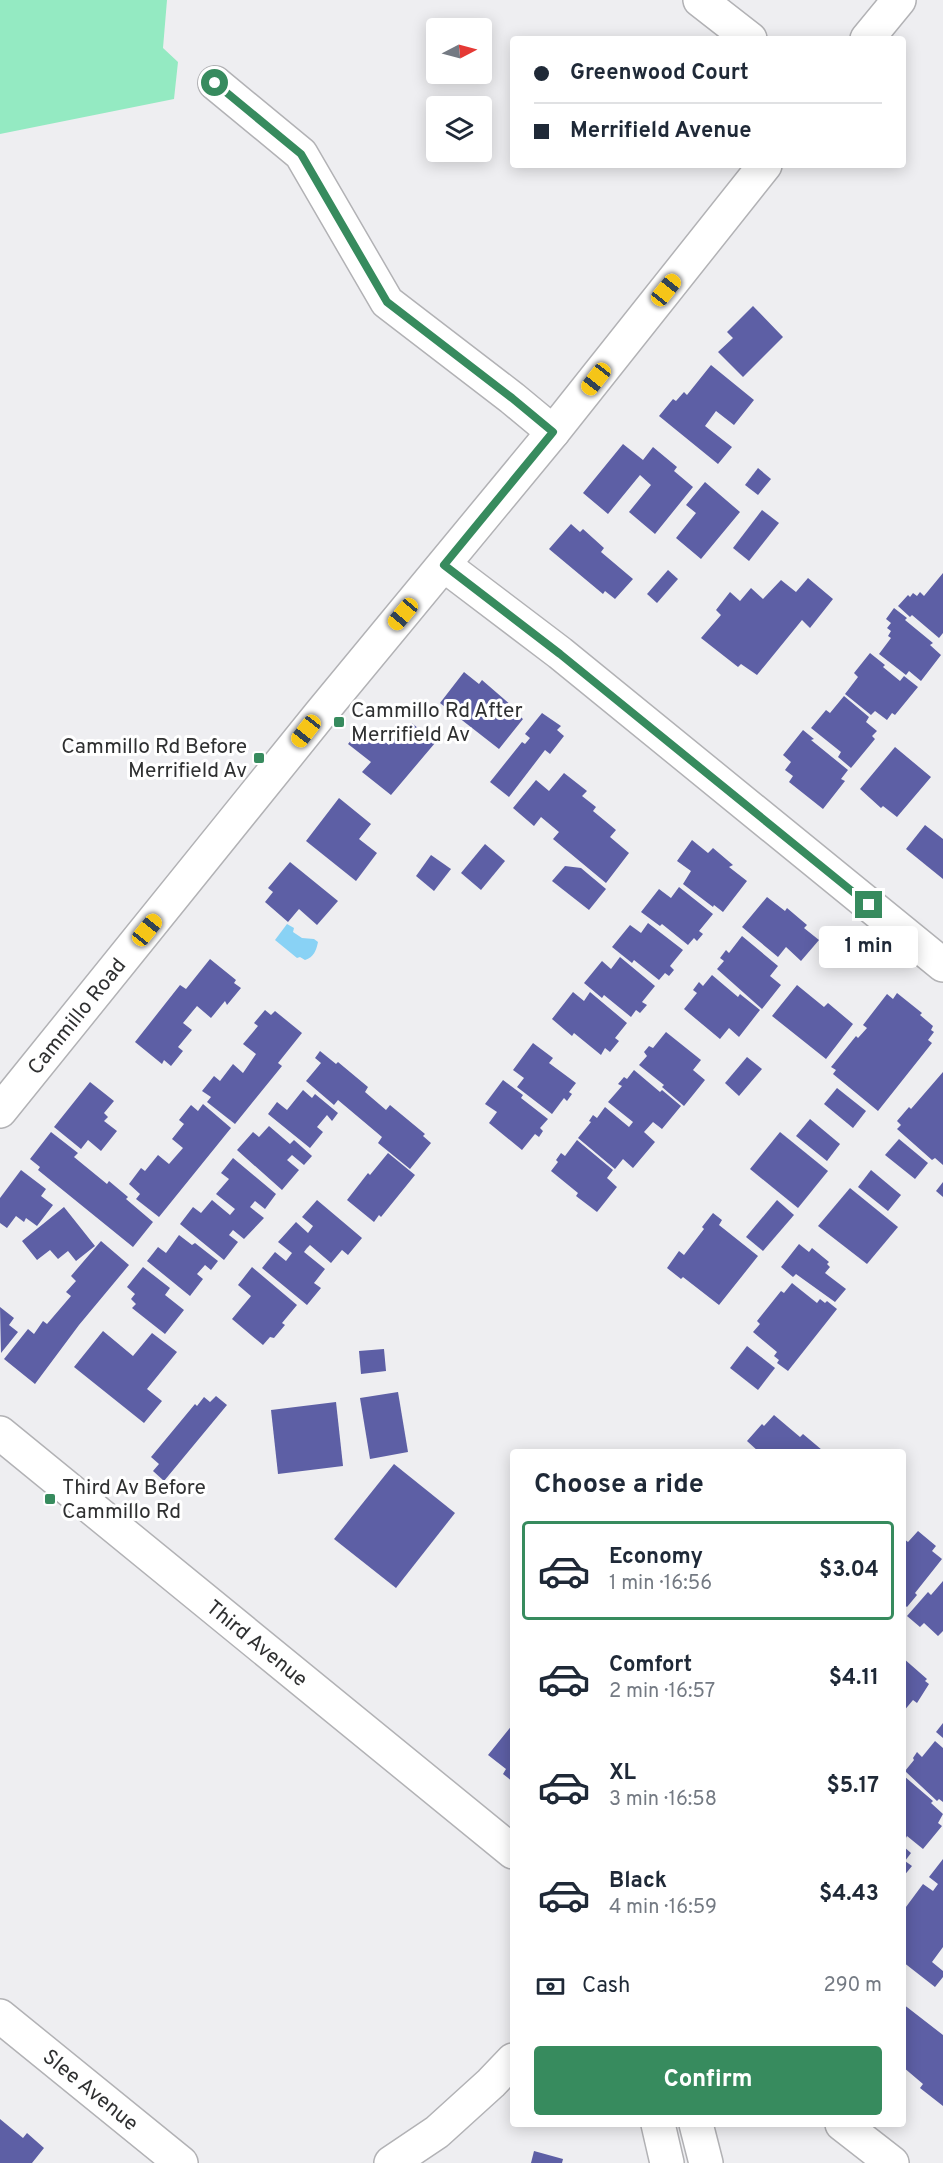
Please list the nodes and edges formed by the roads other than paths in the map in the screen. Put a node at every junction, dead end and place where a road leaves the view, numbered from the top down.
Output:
1 (700, 0) edge
2 (899, 0) edge
3 (746, 36) edge
4 (869, 36) edge
5 (215, 83) dead end
6 (763, 168) edge
7 (553, 432) junction
8 (444, 565) junction
9 (943, 964) edge
10 (0, 1111) edge
11 (0, 1433) edge
12 (510, 1850) edge
13 (0, 2016) edge
14 (510, 2063) edge
15 (659, 2127) edge
16 (697, 2127) edge
17 (846, 2127) edge
18 (181, 2163) edge
19 (391, 2163) edge
20 (667, 2163) edge
21 (706, 2163) edge
22 (892, 2163) edge

1 - 3 main road
2 - 4 main road
5 - 7 main road
6 - 7 main road, Cammillo Road
7 - 8 main road, Cammillo Road
8 - 9 main road
8 - 10 main road, Cammillo Road
11 - 12 main road, Third Avenue
13 - 18 main road, Slee Avenue
14 - 19 main road
15 - 20 main road
16 - 21 main road
17 - 22 main road

